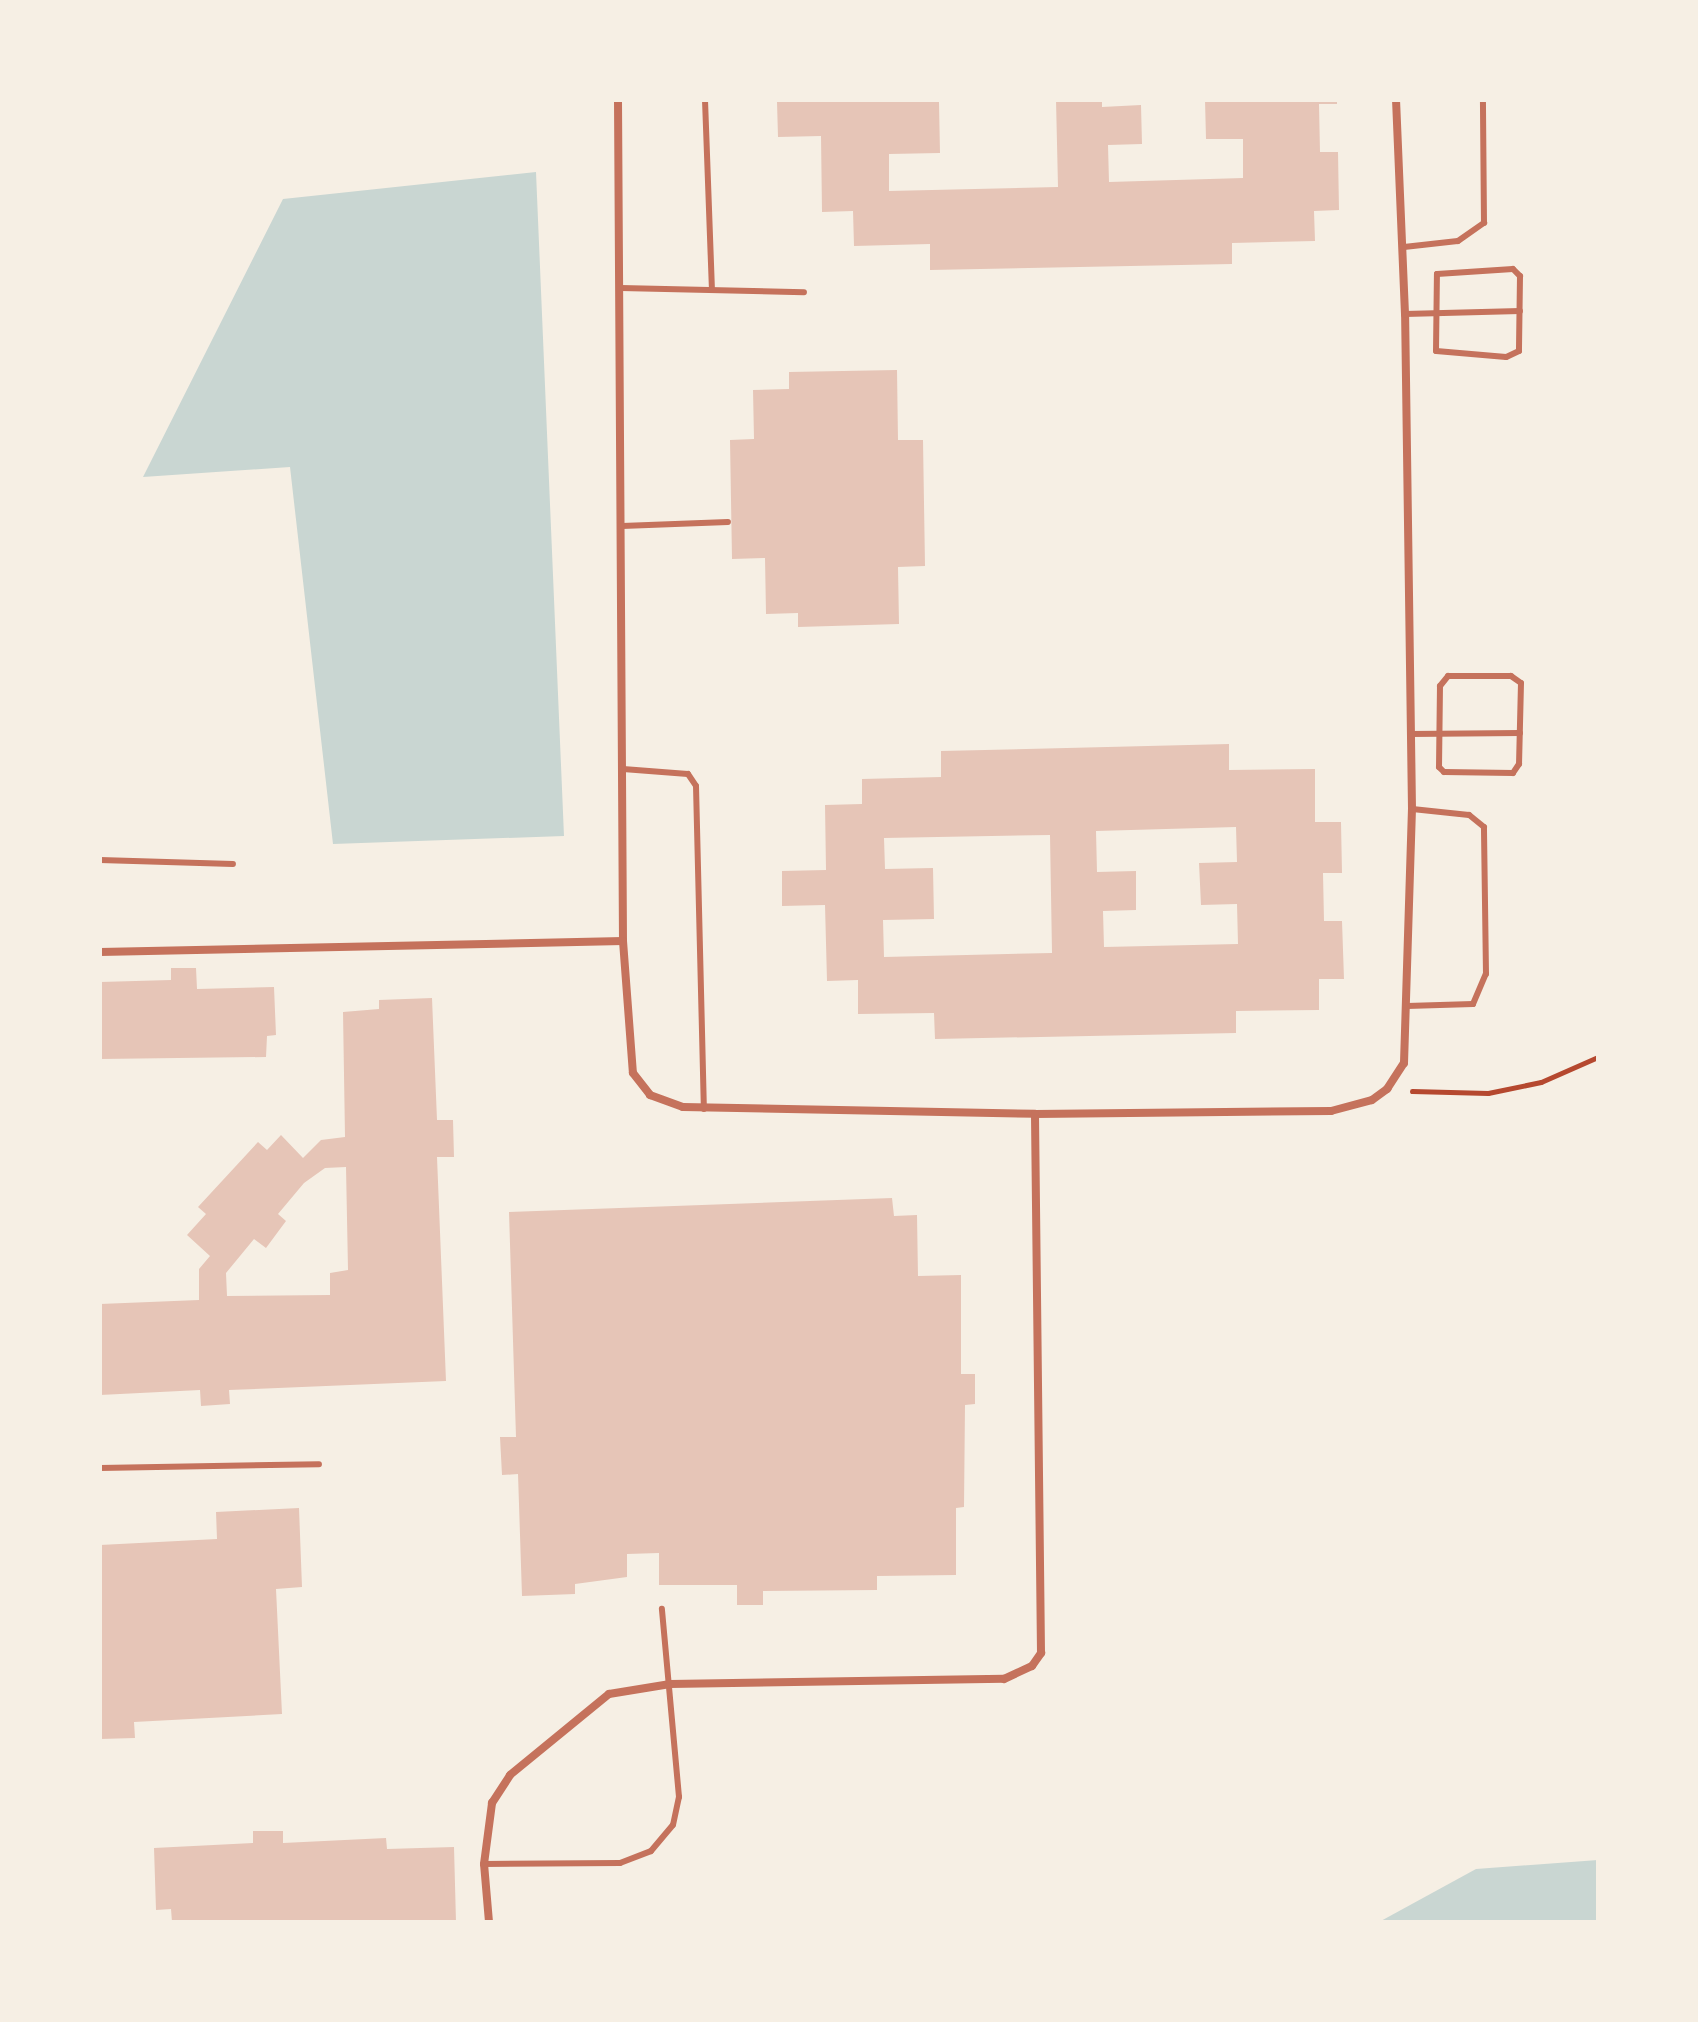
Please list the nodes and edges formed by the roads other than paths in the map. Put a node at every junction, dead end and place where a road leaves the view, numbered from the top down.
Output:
1 (618, 100) edge
2 (705, 100) edge
3 (1396, 100) edge
4 (1483, 100) edge
5 (1404, 247) junction
6 (621, 288) junction
7 (712, 290) junction
8 (804, 292) dead end
9 (1520, 311) junction
10 (1433, 313) junction
11 (1405, 314) junction
12 (728, 522) dead end
13 (622, 526) junction
14 (1520, 733) junction
15 (1411, 734) junction
16 (1437, 734) junction
17 (623, 769) junction
18 (1412, 809) junction
19 (100, 860) edge
20 (233, 864) dead end
21 (623, 941) junction
22 (100, 952) edge
23 (1407, 1006) junction
24 (704, 1109) junction
25 (1035, 1114) junction
26 (319, 1464) dead end
27 (100, 1468) edge
28 (662, 1609) dead end
29 (670, 1684) junction
30 (484, 1864) junction
31 (489, 1922) edge

1 - 6 street
2 - 7 lane
3 - 5 street
4 - 5 lane
5 - 11 street
6 - 7 lane
6 - 13 street
7 - 8 lane
9 - 10 lane
9 - 10 lane
9 - 10 lane
10 - 11 lane
11 - 15 street
12 - 13 lane
13 - 17 street
14 - 16 lane
14 - 16 lane
14 - 16 lane
15 - 16 lane
15 - 18 street
17 - 21 street
17 - 24 lane
18 - 23 street
18 - 23 lane
19 - 20 lane
21 - 22 street
21 - 24 street
23 - 25 street
24 - 25 street
25 - 29 street
26 - 27 lane
28 - 29 lane
29 - 30 street
29 - 30 lane
30 - 31 street

